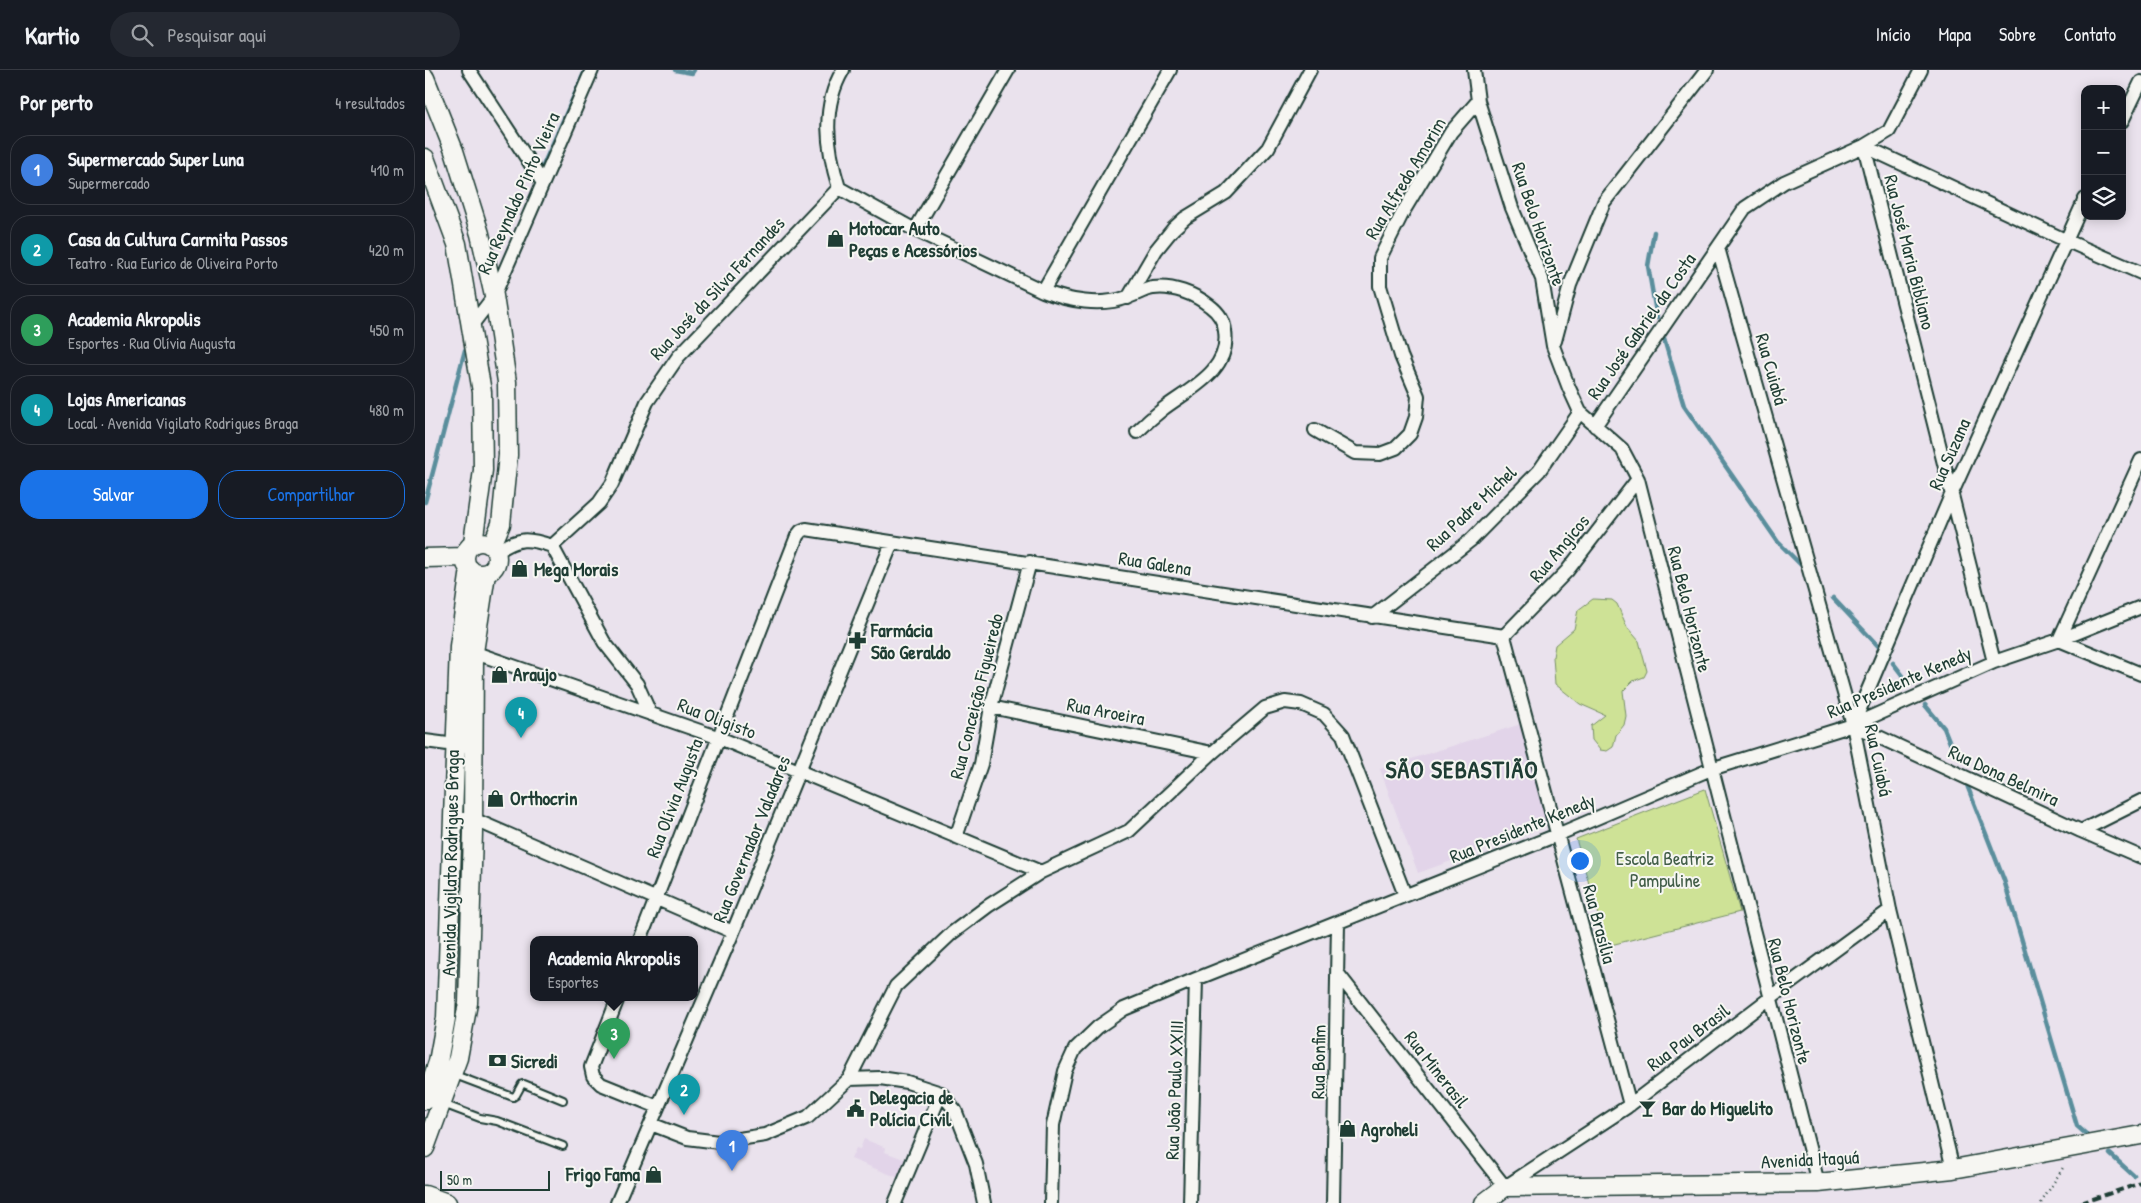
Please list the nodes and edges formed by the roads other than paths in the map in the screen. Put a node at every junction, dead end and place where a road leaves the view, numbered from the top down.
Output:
1 (469, 70) edge
2 (592, 70) edge
3 (843, 70) edge
4 (1008, 70) edge
5 (1170, 70) edge
6 (1310, 70) edge
7 (1474, 70) edge
8 (1707, 70) edge
9 (1921, 70) edge
10 (425, 78) edge
11 (2141, 82) edge
12 (1478, 101) junction
13 (2126, 113) edge
14 (1864, 146) junction
15 (425, 158) edge
16 (543, 183) junction
17 (839, 188) junction
18 (2081, 207) edge
19 (915, 230) junction
20 (2065, 240) junction
21 (1718, 248) junction
22 (2141, 273) edge
23 (1043, 291) junction
24 (494, 296) junction
25 (1128, 298) junction
26 (471, 326) junction
27 (1553, 346) junction
28 (1580, 412) junction
29 (1595, 426) junction
30 (1315, 430) dead end
31 (1137, 432) dead end
32 (2141, 460) edge
33 (1638, 479) junction
34 (1952, 493) junction
35 (801, 530) joint
36 (892, 542) junction
37 (552, 546) junction
38 (495, 548) junction
39 (425, 558) edge
40 (473, 561) junction
41 (1030, 562) junction
42 (2141, 607) edge
43 (1372, 617) junction
44 (1504, 636) junction
45 (2059, 640) junction
46 (466, 649) junction
47 (1994, 662) junction
48 (2141, 674) edge
49 (991, 707) junction
50 (650, 713) junction
51 (1853, 725) junction
52 (717, 737) junction
53 (425, 741) edge
54 (464, 747) junction
55 (1212, 753) junction
56 (800, 770) junction
57 (1711, 770) junction
58 (2141, 801) edge
59 (454, 819) junction
60 (473, 819) junction
61 (2081, 831) junction
62 (1557, 835) junction
63 (956, 837) junction
64 (2141, 856) edge
65 (1041, 872) junction
66 (1405, 895) junction
67 (656, 897) junction
68 (1890, 910) junction
69 (1338, 923) junction
70 (733, 932) junction
71 (641, 936) edge
72 (1339, 975) junction
73 (1196, 979) junction
74 (447, 988) junction
75 (469, 988) junction
76 (1770, 998) junction
77 (617, 1001) edge
78 (453, 1074) junction
79 (849, 1079) junction
80 (941, 1093) junction
81 (425, 1100) edge
82 (563, 1100) dead end
83 (442, 1104) junction
84 (1630, 1105) junction
85 (658, 1107) junction
86 (651, 1124) junction
87 (2141, 1135) edge
88 (563, 1146) dead end
89 (425, 1148) edge
90 (1953, 1170) junction
91 (1818, 1183) junction
92 (1505, 1187) junction
93 (425, 1195) edge
94 (447, 1203) edge
95 (617, 1203) edge
96 (895, 1203) edge
97 (984, 1203) edge
98 (1051, 1203) edge
99 (1190, 1203) edge
100 (1333, 1203) edge
101 (1484, 1203) edge

1 - 16 street
2 - 16 street, Rua Reynaldo Pinto Vieira
3 - 17 street
4 - 19 street
5 - 23 street
6 - 25 street
7 - 12 street, Rua Belo Horizonte
8 - 27 street
9 - 14 street, Rua José Gabriel da Costa
10 - 24 street
11 - 13 street
12 - 27 street, Rua Belo Horizonte
12 - 30 street, Rua Alfredo Amorim
14 - 20 street, Rua José Maria Bibliano
14 - 21 street, Rua José Gabriel da Costa
14 - 34 street, Rua José Maria Bibliano
15 - 26 street, Avenida Vigilato Rodrigues Braga
16 - 24 street, Rua Reynaldo Pinto Vieira
17 - 19 street
17 - 37 street, Rua José da Silva Fernandes
18 - 20 street, Rua Suzana
19 - 23 street
20 - 22 street, Rua José Maria Bibliano
20 - 34 street, Rua Suzana
21 - 29 street, Rua José Gabriel da Costa
21 - 51 street, Rua Cuiabá
23 - 25 street
24 - 26 street, Rua Reynaldo Pinto Vieira
24 - 38 street
25 - 31 street
26 - 40 street, Avenida Vigilato Rodrigues Braga
27 - 28 street, Rua Belo Horizonte
28 - 29 street, Rua Belo Horizonte
28 - 43 street, Rua Padre Michel
29 - 33 street, Rua Belo Horizonte
32 - 45 street
33 - 44 street, Rua Angicos
33 - 57 street, Rua Belo Horizonte
34 - 47 street, Rua José Maria Bibliano
34 - 51 street, Rua Suzana
35 - 36 street, Rua Galena
35 - 52 street, Rua Olívia Augusta
36 - 41 street, Rua Galena
36 - 56 street, Rua Governador Valadares
37 - 38 street
37 - 50 street
38 - 40 street
38 - 40 street
39 - 40 street
40 - 46 street, Avenida Vigilato Rodrigues Braga
41 - 43 street, Rua Galena
41 - 49 street, Rua Conceição Figueiredo
42 - 45 street, Rua Presidente Kenedy
43 - 44 street, Rua Galena
44 - 62 street, Rua Brasília
45 - 47 street, Rua Presidente Kenedy
45 - 48 street
46 - 50 street, Rua Oligisto
46 - 54 street, Avenida Vigilato Rodrigues Braga
47 - 51 street, Rua Presidente Kenedy
49 - 55 street, Rua Aroeira
49 - 63 street, Rua Conceição Figueiredo
50 - 52 street, Rua Oligisto
51 - 57 street, Rua Presidente Kenedy
51 - 61 street, Rua Dona Belmira
51 - 68 street, Rua Cuiabá
52 - 56 street, Rua Oligisto
52 - 67 street, Rua Olívia Augusta
53 - 54 street
54 - 59 street, Avenida Vigilato Rodrigues Braga
54 - 60 street, Avenida Vigilato Rodrigues Braga
55 - 65 street
55 - 66 street
56 - 63 street, Rua Oligisto
56 - 70 street, Rua Governador Valadares
57 - 62 street, Rua Presidente Kenedy
57 - 76 street, Rua Belo Horizonte
58 - 61 street
59 - 60 street
59 - 74 street, Avenida Vigilato Rodrigues Braga
60 - 67 street
60 - 75 street, Avenida Vigilato Rodrigues Braga
61 - 64 street, Rua Dona Belmira
62 - 66 street, Rua Presidente Kenedy
62 - 84 street, Rua Brasília
63 - 65 street, Rua Oligisto
65 - 79 street
66 - 69 street, Rua Presidente Kenedy
67 - 70 street
67 - 71 street, Rua Olívia Augusta
68 - 76 street, Rua Pau Brasil
68 - 90 street, Rua Cuiabá
69 - 72 street, Rua Bonfim
69 - 73 street, Rua Presidente Kenedy
70 - 85 street, Rua Governador Valadares
72 - 92 street, Rua Minerasil
72 - 100 street, Rua Bonfim
73 - 98 street, Rua Presidente Kenedy
73 - 99 street, Rua João Paulo XXIII
74 - 75 street
74 - 81 street, Avenida Vigilato Rodrigues Braga
75 - 78 street, Avenida Vigilato Rodrigues Braga
76 - 84 street, Rua Pau Brasil
76 - 91 street, Rua Belo Horizonte
77 - 85 street
78 - 82 lane
78 - 83 street, Avenida Vigilato Rodrigues Braga
79 - 80 street
79 - 86 street
80 - 96 street
80 - 97 street
83 - 88 lane
83 - 89 street, Avenida Vigilato Rodrigues Braga
84 - 92 street, Rua Pau Brasil
85 - 86 street, Rua Governador Valadares
86 - 95 street, Rua Governador Valadares
87 - 90 street, Avenida Itaguá
90 - 91 street, Avenida Itaguá
91 - 92 street, Avenida Itaguá
92 - 101 street
93 - 94 street

